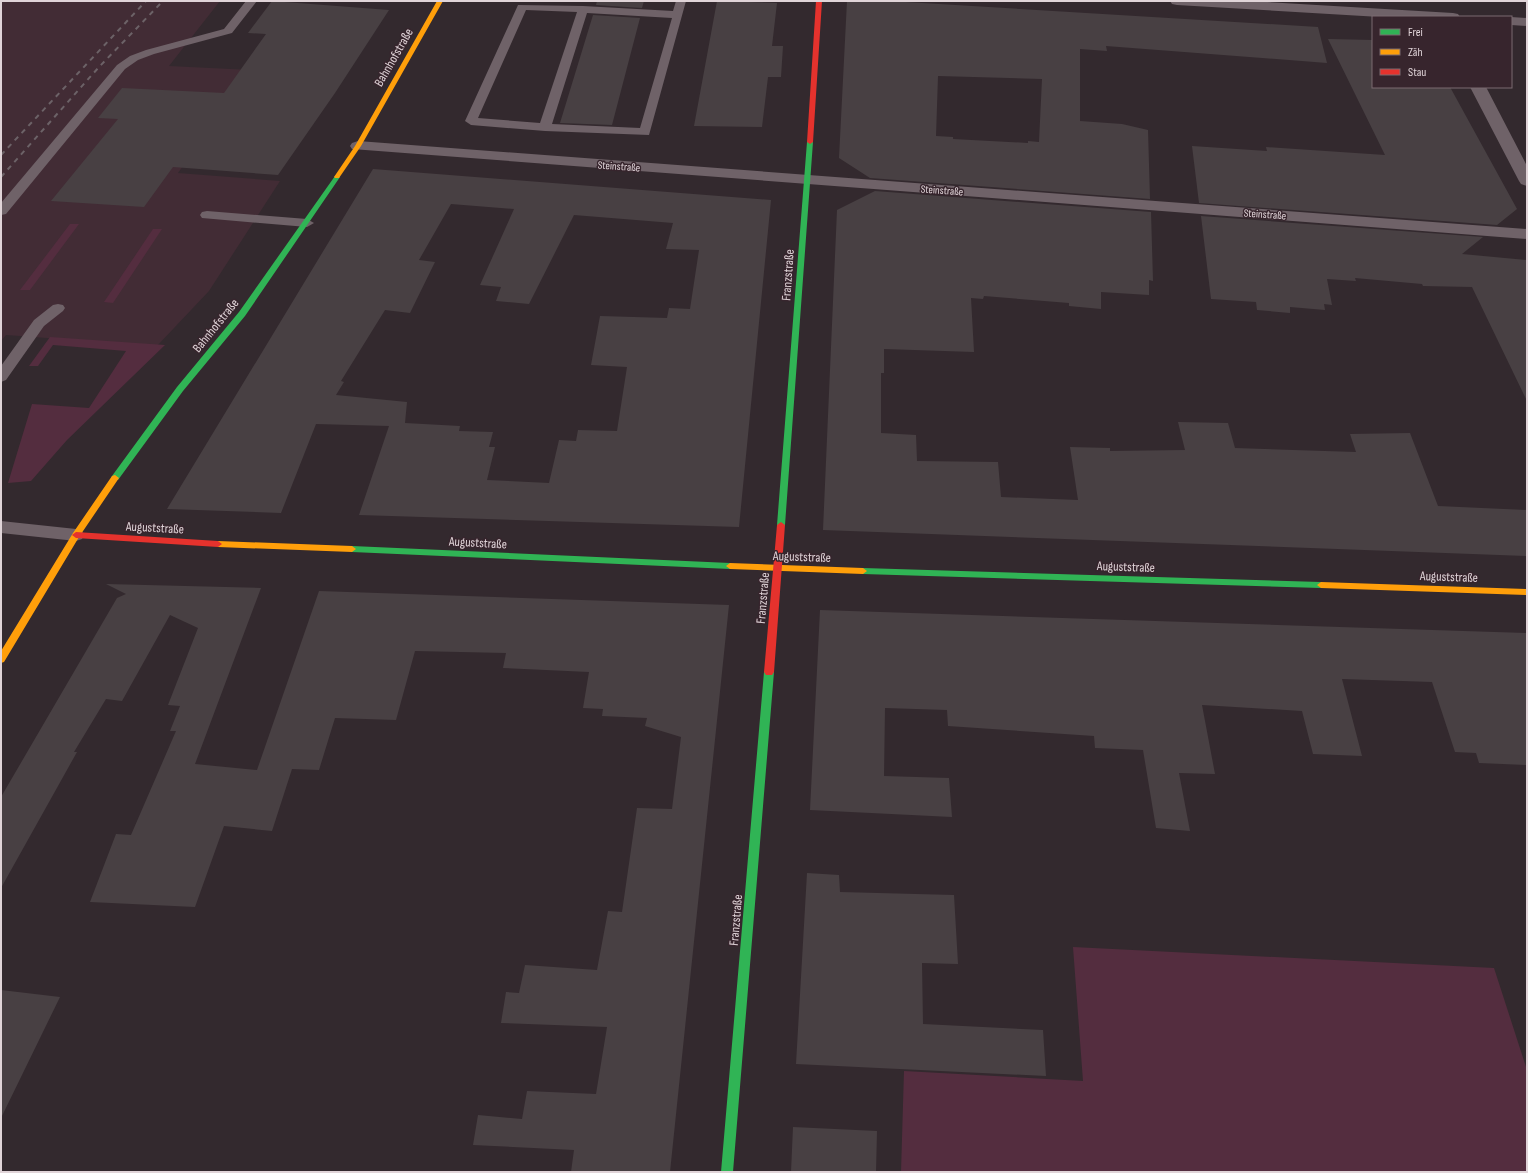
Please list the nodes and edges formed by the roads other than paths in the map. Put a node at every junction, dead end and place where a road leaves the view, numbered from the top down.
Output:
1 (252, 1) edge
2 (440, 1) edge
3 (681, 1) edge
4 (819, 1) edge
5 (1177, 1) edge
6 (1432, 1) edge
7 (583, 9) junction
8 (678, 15) junction
9 (1428, 16) edge
10 (1444, 16) edge
11 (1512, 21) edge
12 (1527, 22) edge
13 (1479, 88) edge
14 (545, 127) junction
15 (358, 146) junction
16 (808, 180) junction
17 (1527, 181) edge
18 (1, 211) edge
19 (208, 216) dead end
20 (307, 223) junction
21 (1527, 234) edge
22 (58, 308) dead end
23 (1, 378) edge
24 (1, 527) edge
25 (76, 535) junction
26 (778, 568) junction
27 (1527, 592) edge
28 (1, 659) edge
29 (727, 1172) edge

1 - 18 lane
2 - 15 street, Bahnhofstraße
3 - 8 lane
4 - 16 street, Franzstraße
5 - 9 street
6 - 10 street
7 - 8 lane
7 - 14 lane
7 - 14 lane
8 - 14 lane
11 - 12 street
13 - 17 street
15 - 16 street, Steinstraße
15 - 20 street, Bahnhofstraße
16 - 21 street, Steinstraße
16 - 26 street, Franzstraße
19 - 20 lane
20 - 25 street, Bahnhofstraße
22 - 23 lane
24 - 25 lane
25 - 26 street, Auguststraße
25 - 28 street, Bahnhofstraße
26 - 27 street, Auguststraße
26 - 29 street, Franzstraße

